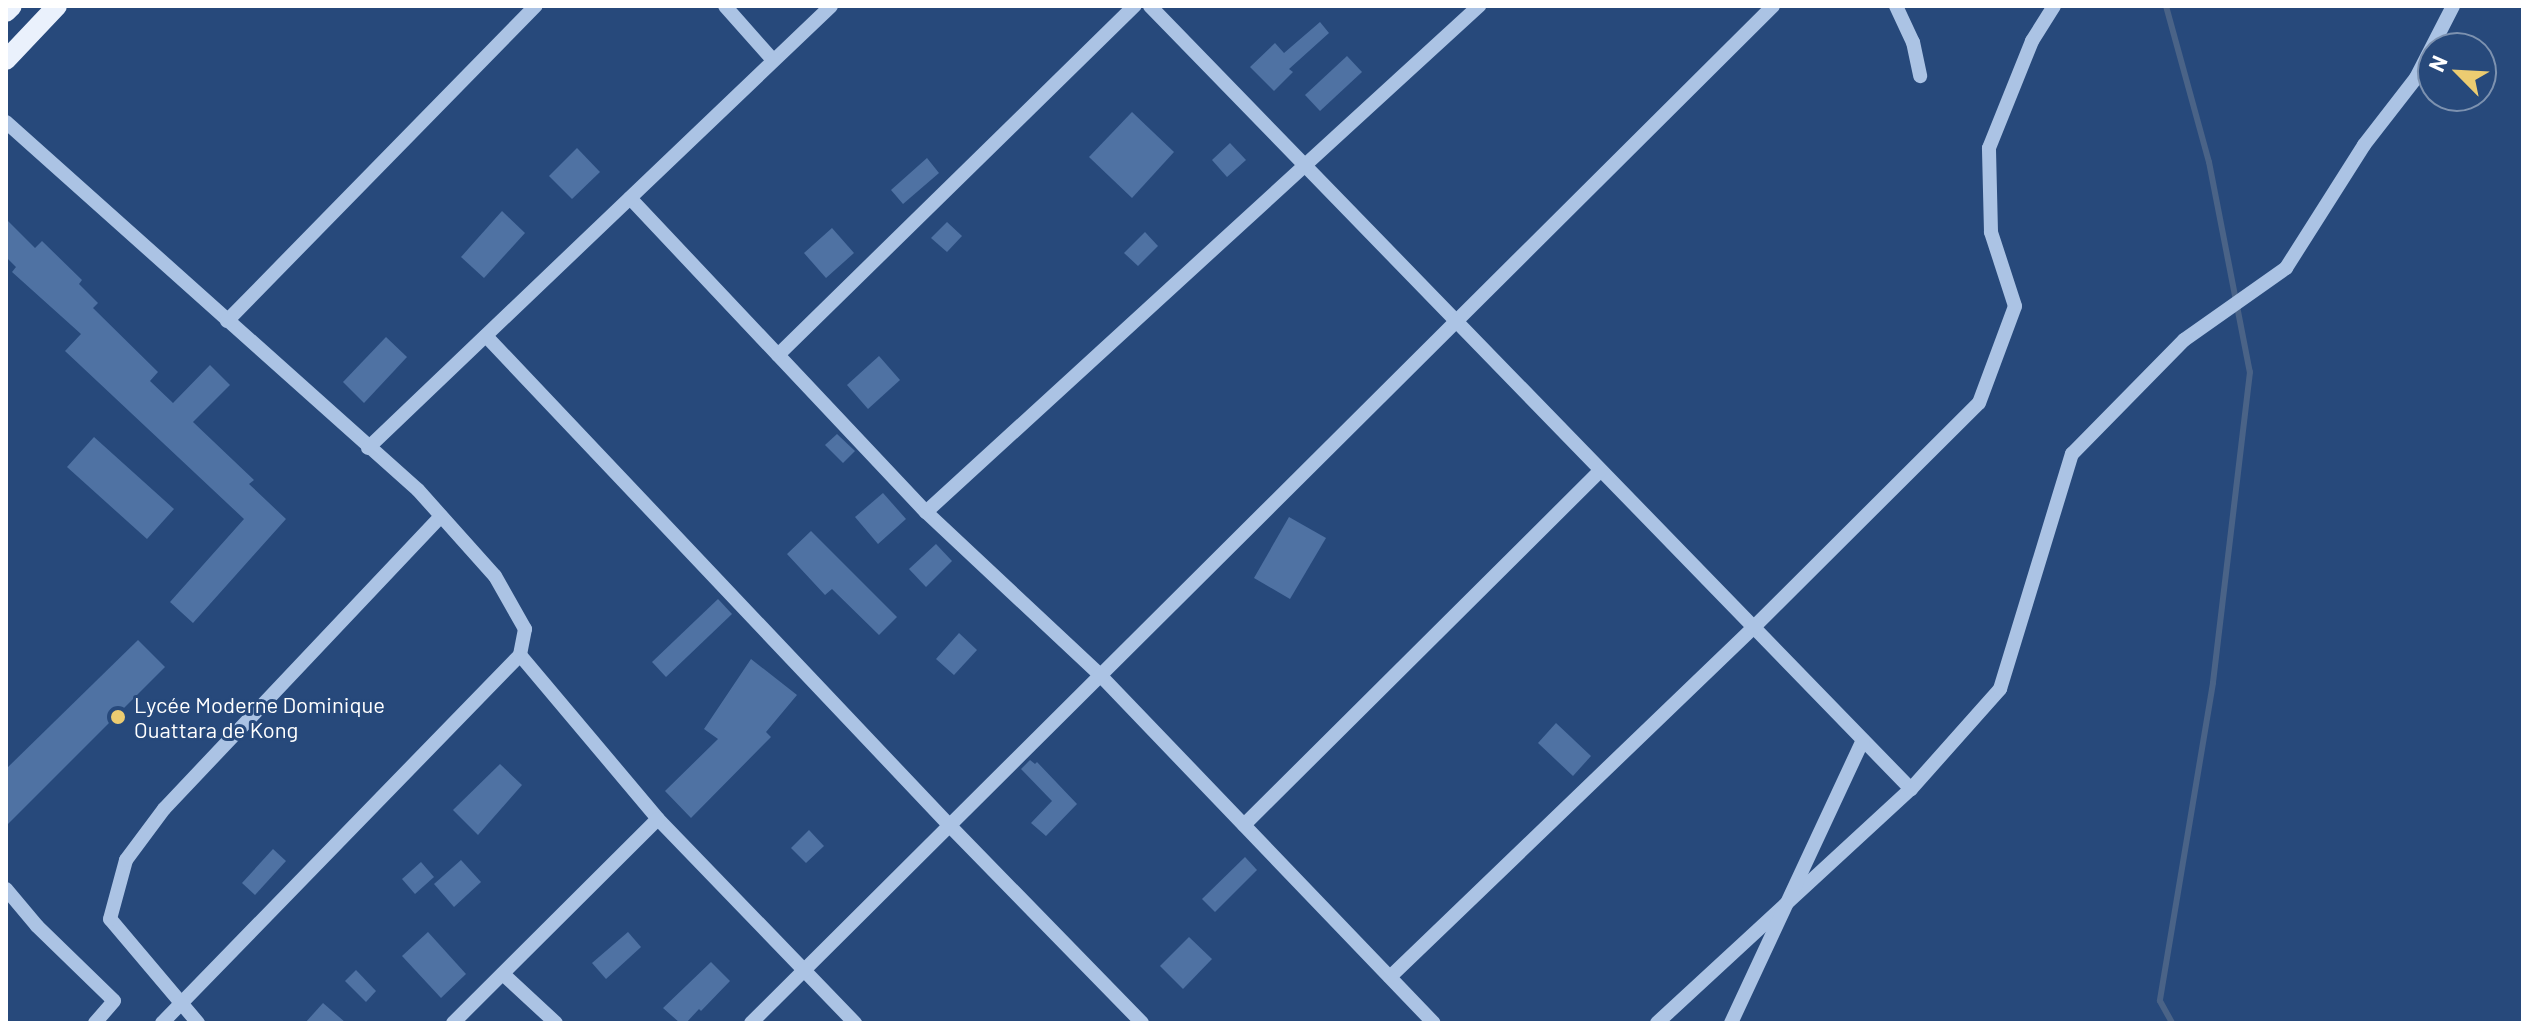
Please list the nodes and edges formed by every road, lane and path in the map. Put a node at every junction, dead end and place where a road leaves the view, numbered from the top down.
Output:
1 (12, 6) edge
2 (57, 6) edge
3 (535, 6) edge
4 (725, 6) edge
5 (831, 6) edge
6 (1134, 6) edge
7 (1150, 6) edge
8 (1773, 6) edge
9 (1896, 6) edge
10 (2054, 6) edge
11 (2453, 6) edge
12 (1471, 9) edge
13 (6, 12) edge
14 (6, 60) edge
15 (773, 60) junction
16 (1920, 76) dead end
17 (6, 122) edge
18 (1305, 165) junction
19 (630, 198) junction
20 (227, 321) junction
21 (1456, 321) junction
22 (486, 336) junction
23 (778, 355) junction
24 (368, 448) junction
25 (1601, 470) junction
26 (926, 512) junction
27 (441, 516) junction
28 (1754, 627) junction
29 (520, 655) junction
30 (1100, 675) junction
31 (1863, 740) junction
32 (1911, 789) junction
33 (658, 819) junction
34 (1244, 825) junction
35 (950, 826) junction
36 (6, 889) edge
37 (1791, 900) junction
38 (804, 971) junction
39 (503, 974) junction
40 (1390, 977) junction
41 (180, 1004) junction
42 (95, 1023) edge
43 (162, 1023) edge
44 (198, 1023) edge
45 (453, 1023) edge
46 (556, 1023) edge
47 (751, 1023) edge
48 (855, 1023) edge
49 (1142, 1023) edge
50 (1434, 1023) edge
51 (1657, 1023) edge
52 (1731, 1023) edge

1 - 13 main road
2 - 14 main road
3 - 20 street
4 - 15 street
5 - 15 street
6 - 23 street
7 - 18 street
8 - 21 street
9 - 16 street
10 - 28 street
11 - 32 street
12 - 18 street
15 - 19 street
17 - 20 street
18 - 21 street
18 - 26 street
19 - 22 street
19 - 23 street
20 - 24 street
21 - 25 street
21 - 30 street
22 - 24 street
22 - 35 street
23 - 26 street
24 - 27 street
25 - 28 street
25 - 34 street
26 - 30 street
27 - 29 street
27 - 41 street
28 - 31 street
28 - 40 street
29 - 33 street
29 - 41 street
30 - 34 street
30 - 35 street
31 - 32 street
31 - 37 street
32 - 37 street
33 - 38 street
33 - 39 street
34 - 40 street
35 - 38 street
35 - 49 street
36 - 42 street
37 - 51 street
37 - 52 street
38 - 47 street
38 - 48 street
39 - 45 street
39 - 46 street
40 - 50 street
41 - 43 street
41 - 44 street

